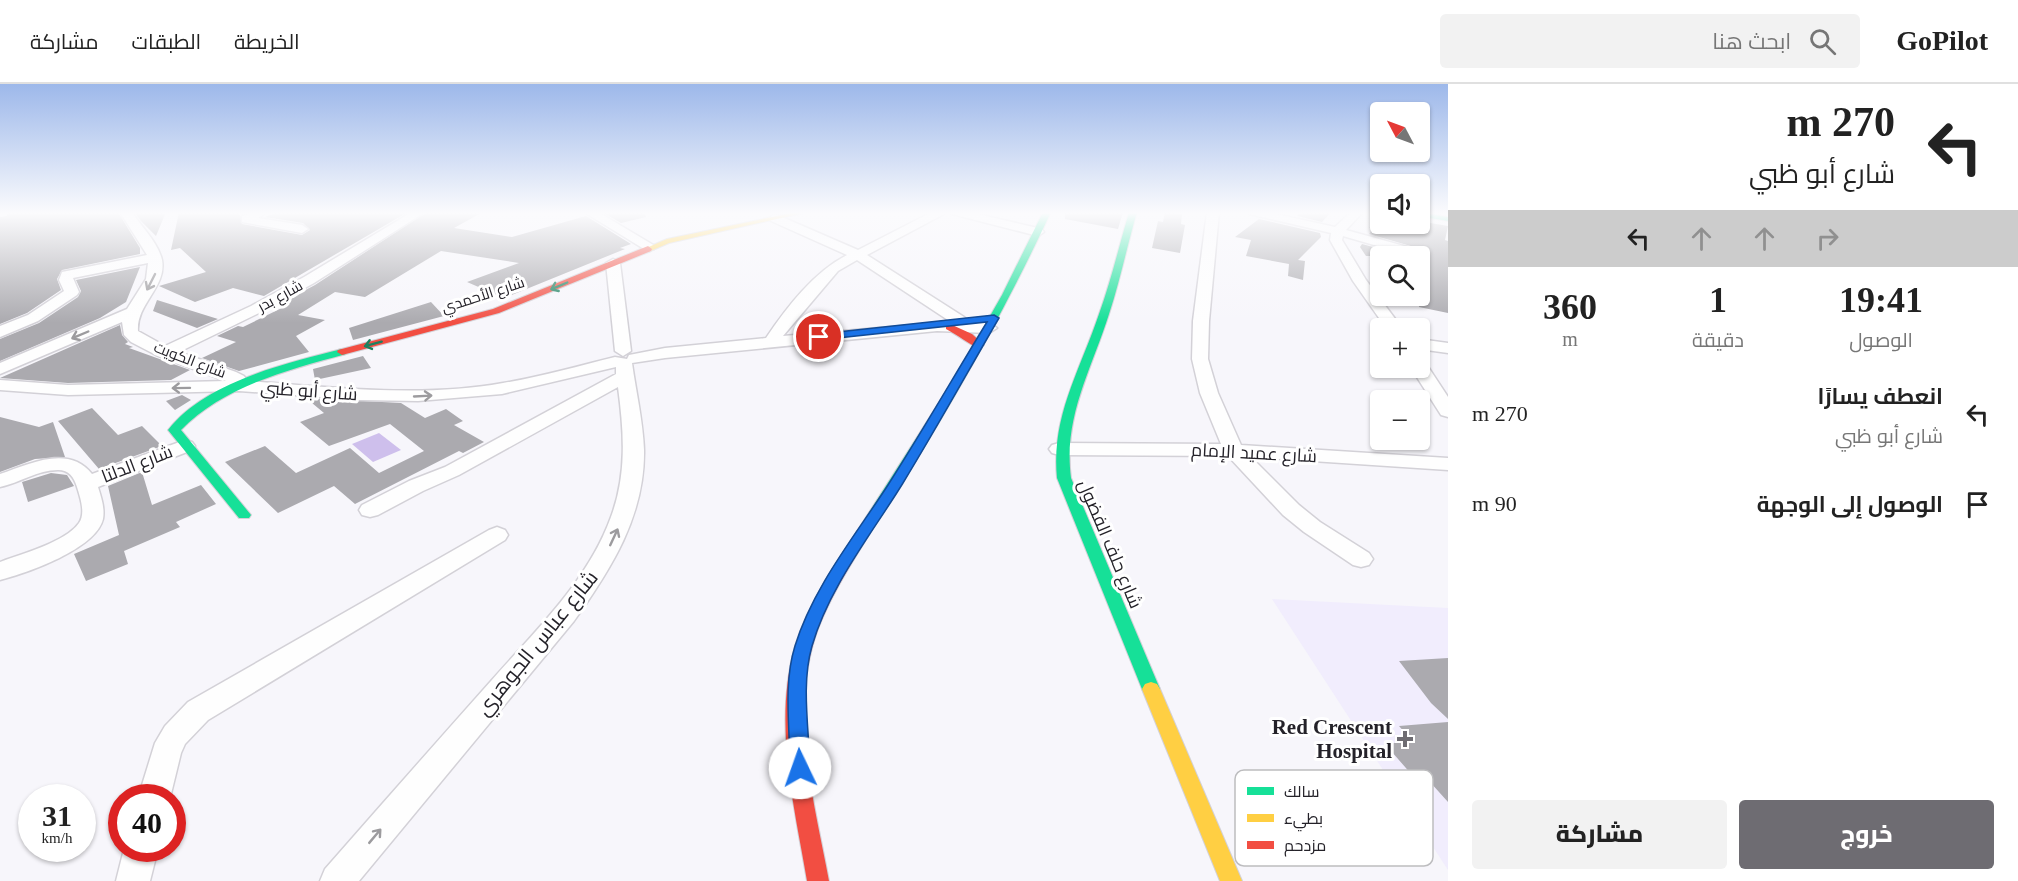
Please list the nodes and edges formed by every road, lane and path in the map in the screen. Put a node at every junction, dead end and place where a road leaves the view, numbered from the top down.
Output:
1 (149, 249) edge
2 (356, 249) edge
3 (642, 249) edge
4 (845, 249) edge
5 (869, 249) edge
6 (1029, 249) edge
7 (1123, 249) edge
8 (1209, 249) edge
9 (1340, 249) edge
10 (858, 255) junction
11 (154, 258) junction
12 (613, 263) junction
13 (134, 312) junction
14 (1387, 318) edge
15 (992, 323) junction
16 (949, 325) junction
17 (0, 332) edge
18 (772, 342) junction
19 (979, 345) junction
20 (1430, 346) edge
21 (1448, 348) edge
22 (166, 352) junction
23 (626, 361) junction
24 (0, 369) edge
25 (1427, 378) edge
26 (0, 385) edge
27 (239, 386) junction
28 (1448, 411) edge
29 (185, 446) junction
30 (1059, 449) junction
31 (1233, 450) junction
32 (1448, 464) edge
33 (0, 481) edge
34 (88, 483) junction
35 (370, 510) dead end
36 (244, 515) dead end
37 (497, 535) dead end
38 (1361, 559) dead end
39 (0, 572) edge
40 (158, 784) edge
41 (137, 862) edge
42 (132, 881) edge
43 (337, 881) edge
44 (818, 881) edge
45 (1231, 881) edge

1 - 11 street
2 - 22 street, شارع بدر
3 - 12 street, شارع الأحمدي
4 - 10 street
5 - 10 street
6 - 15 street
7 - 30 street, شارع حلف الفضول
8 - 31 street
9 - 14 street
10 - 16 street
10 - 18 street
11 -> 13 street
11 - 17 street
12 - 23 street, شارع عباس الجوهري
12 -> 27 street, شارع الأحمدي
13 - 22 street, شارع الكويت
13 -> 24 street
15 - 16 street, شارع أبو ظبي
15 - 19 street
16 - 18 street, شارع أبو ظبي
16 - 19 street
18 - 23 street, شارع أبو ظبي
19 - 44 street
20 - 21 street
22 - 27 street, شارع الكويت
27 -> 23 street, شارع أبو ظبي
23 - 35 street
43 -> 23 street, شارع عباس الجوهري
25 - 28 street
27 -> 26 street, شارع أبو ظبي
27 - 29 street, شارع الأحمدي
29 - 34 street, شارع الدلتا
29 - 36 street
30 - 31 street, شارع عميد الإمام
30 - 45 street, شارع حلف الفضول
31 - 32 street, شارع عميد الإمام
31 - 38 street
33 - 34 street, شارع الدلتا
34 - 39 street, شارع الدلتا
37 - 40 street
41 - 42 street

